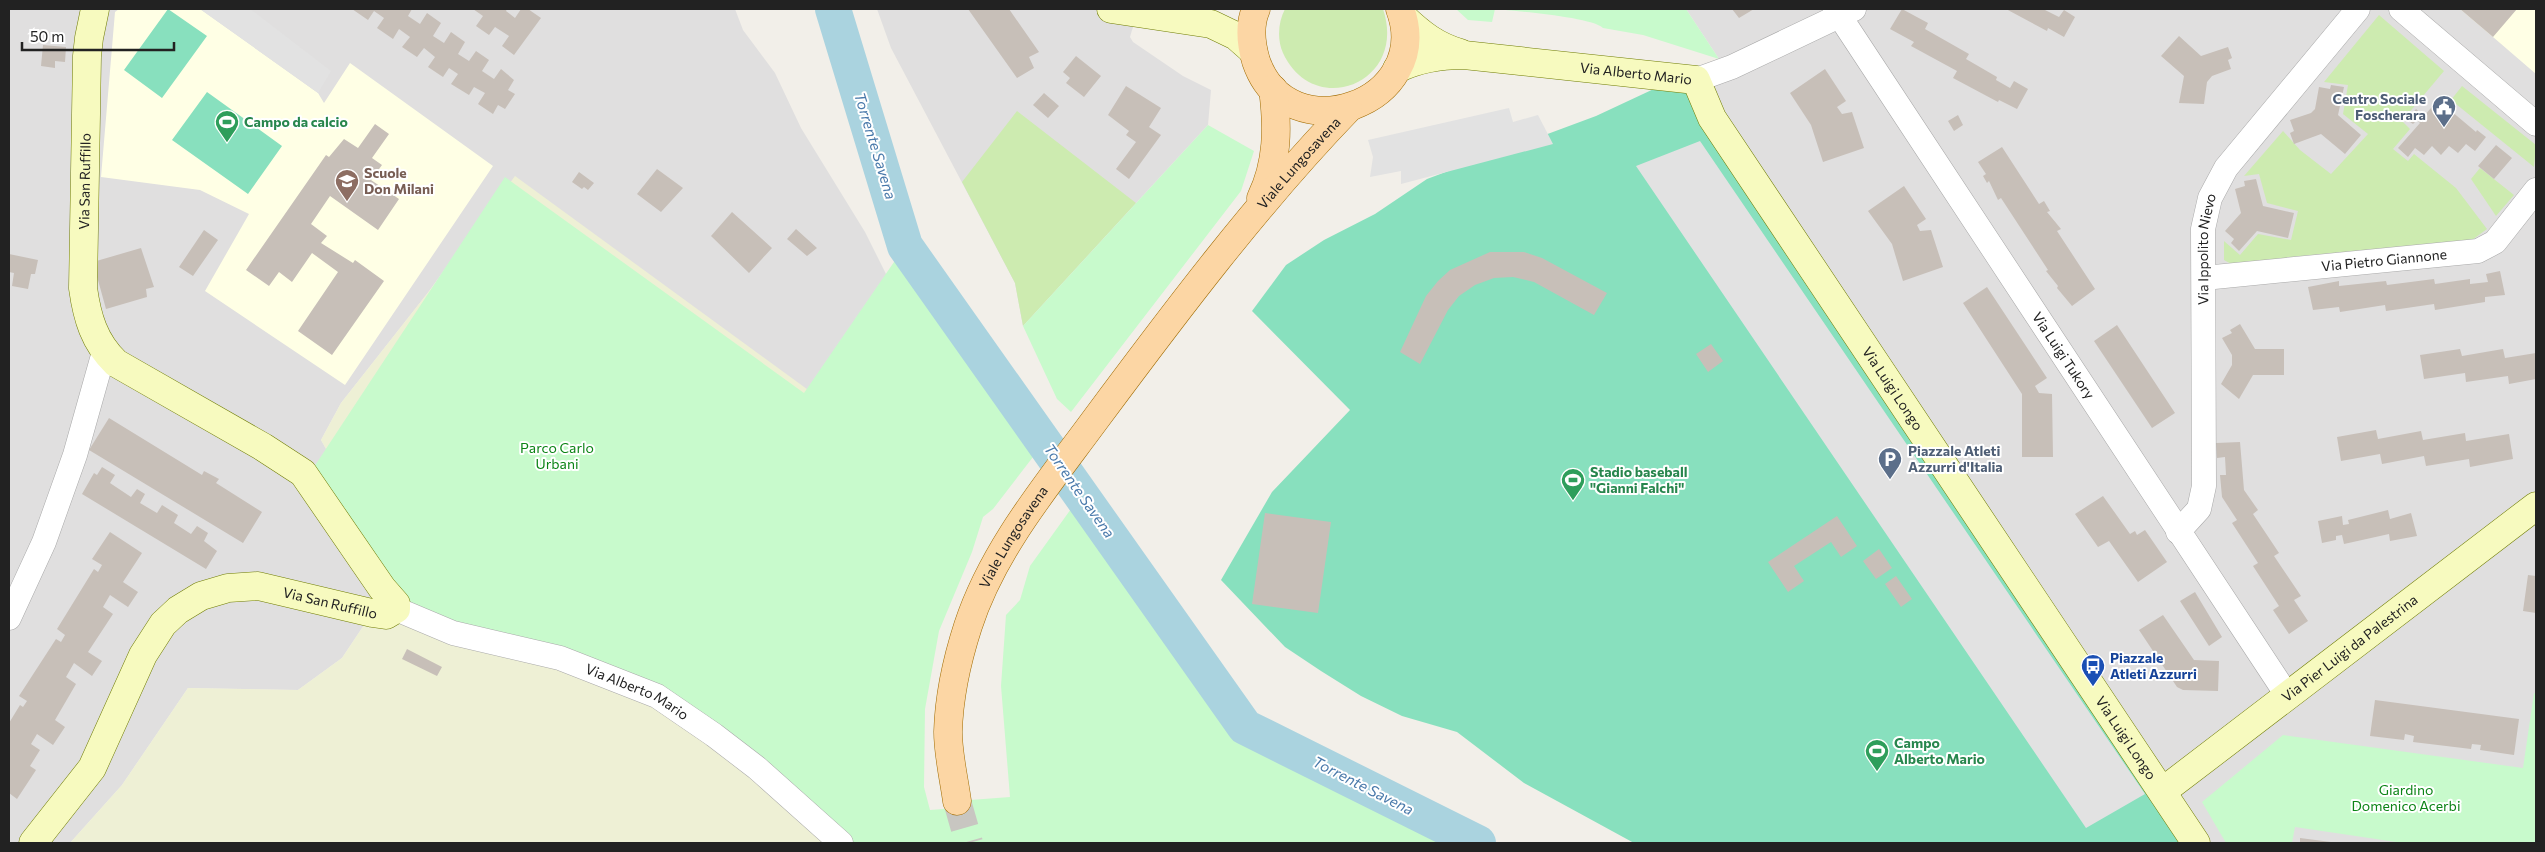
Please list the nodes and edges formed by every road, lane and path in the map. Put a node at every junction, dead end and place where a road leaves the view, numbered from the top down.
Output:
1 (96, 9) edge
2 (1111, 9) edge
3 (1246, 9) edge
4 (1256, 9) edge
5 (2358, 9) edge
6 (2401, 9) edge
7 (1843, 11) edge
8 (1402, 13) edge
9 (1201, 22) junction
10 (1253, 51) junction
11 (1464, 55) junction
12 (1397, 69) junction
13 (1696, 80) junction
14 (1273, 89) junction
15 (1348, 109) junction
16 (2536, 124) edge
17 (2536, 190) edge
18 (1251, 220) junction
19 (2204, 278) junction
20 (104, 352) junction
21 (2536, 506) edge
22 (2178, 532) junction
23 (396, 609) junction
24 (9, 618) edge
25 (2287, 695) junction
26 (2162, 791) junction
27 (957, 801) tunnel mouth
28 (33, 843) edge
29 (841, 843) edge
30 (2196, 843) edge

1 - 20 street, Via San Ruffillo
2 - 9 street
3 - 9 street
4 - 10 main road
5 - 19 street, Via Ippolito Nievo
6 - 16 street
7 - 13 street, Via Alberto Mario
7 - 22 street, Via Luigi Tukory
8 - 11 street, Via Alberto Mario
8 - 12 main road
9 - 10 street
10 - 14 main road
11 - 12 street, Via Alberto Mario
11 - 13 street, Via Alberto Mario
12 - 15 main road
13 - 26 street, Via Luigi Longo
14 - 15 main road
14 - 18 main road, Viale Lungosavena
15 - 18 main road, Viale Lungosavena
17 - 19 street, Via Pietro Giannone
18 - 27 main road, Viale Lungosavena
19 - 22 street, Via Ippolito Nievo
20 - 23 street, Via San Ruffillo
20 - 24 street
21 - 25 street, Via Pier Luigi da Palestrina
22 - 25 street, Via Luigi Tukory
23 - 28 street, Via San Ruffillo
23 - 29 street, Via Alberto Mario
25 - 26 street, Via Pier Luigi da Palestrina
26 - 30 street, Via Luigi Longo

